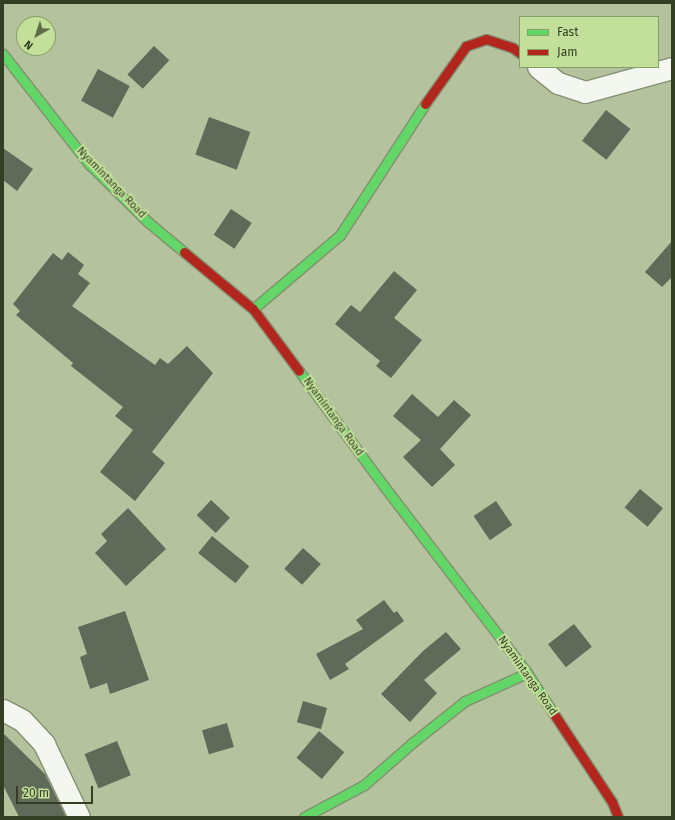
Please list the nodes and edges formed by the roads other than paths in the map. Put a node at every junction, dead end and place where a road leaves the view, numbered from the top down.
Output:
1 (519, 52) edge
2 (3, 54) edge
3 (539, 68) edge
4 (672, 68) edge
5 (253, 309) junction
6 (527, 673) junction
7 (3, 710) edge
8 (79, 817) edge
9 (304, 817) edge
10 (618, 817) edge

1 - 5 street
2 - 5 street, Nyamintanga Road
3 - 4 street
5 - 6 street, Nyamintanga Road
6 - 9 street
6 - 10 street, Nyamintanga Road
7 - 8 street

